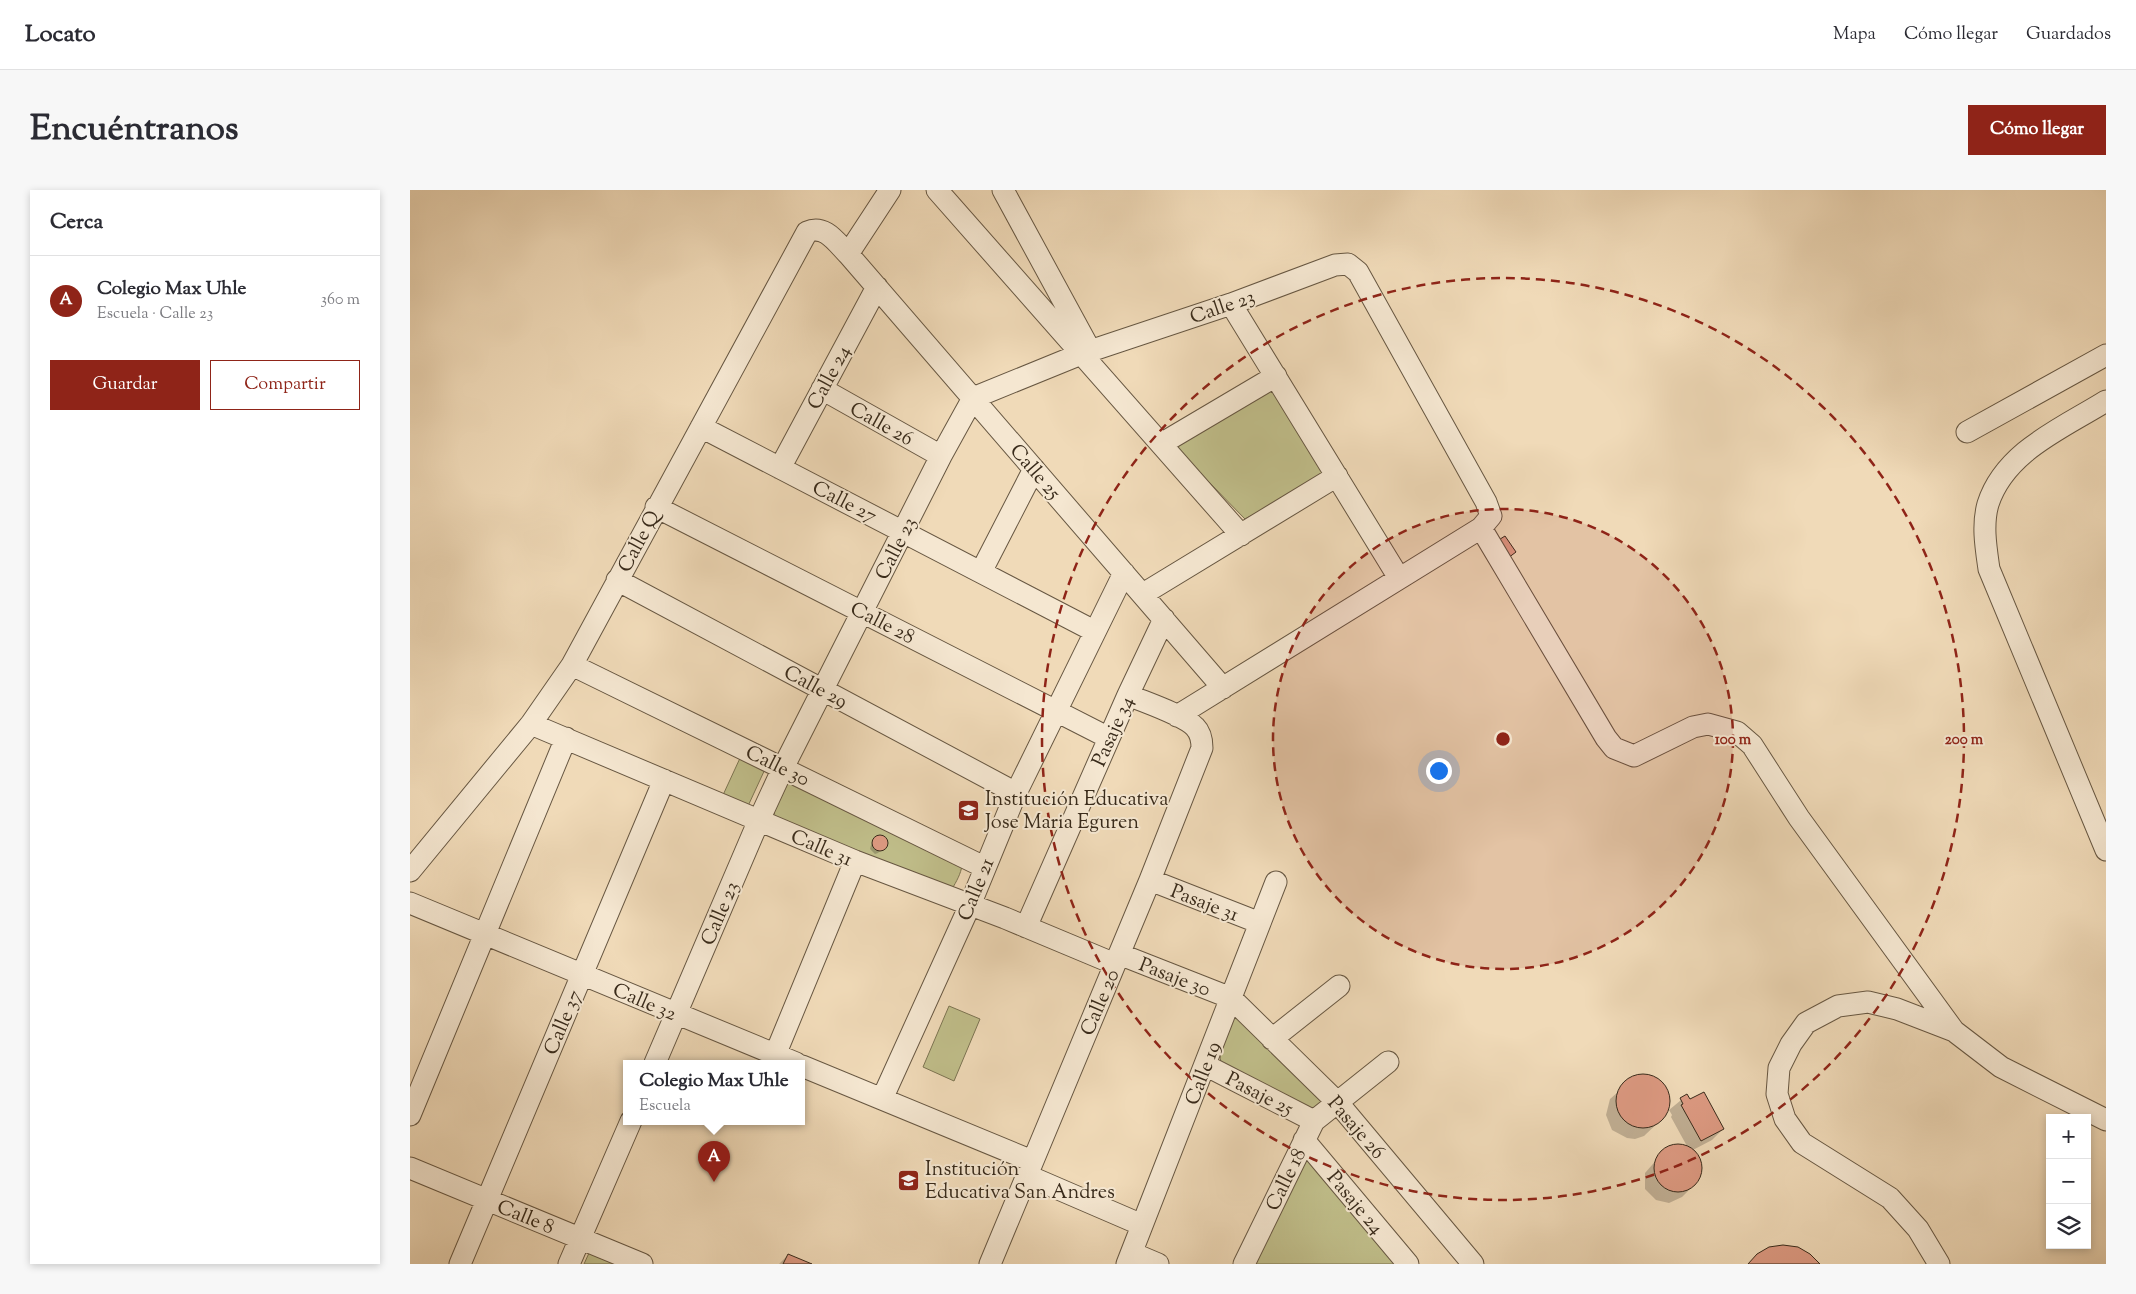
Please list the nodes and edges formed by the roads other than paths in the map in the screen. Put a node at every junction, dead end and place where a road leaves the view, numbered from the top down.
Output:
1 (890, 190) edge
2 (937, 190) edge
3 (1003, 190) edge
4 (848, 254) junction
5 (877, 287) junction
6 (1231, 304) junction
7 (1086, 352) junction
8 (2106, 355) edge
9 (1276, 376) junction
10 (822, 389) junction
11 (973, 398) junction
12 (2106, 401) edge
13 (2096, 412) edge
14 (701, 427) junction
15 (1967, 432) dead end
16 (1161, 444) junction
17 (941, 456) junction
18 (780, 468) junction
19 (1034, 469) junction
20 (1337, 476) junction
21 (656, 506) junction
22 (1481, 528) junction
23 (904, 532) junction
24 (1241, 535) junction
25 (981, 572) junction
26 (1124, 573) junction
27 (1399, 578) junction
28 (617, 580) junction
29 (1142, 594) junction
30 (863, 612) junction
31 (1164, 619) junction
32 (1094, 631) junction
33 (572, 665) junction
34 (1223, 688) junction
35 (823, 690) junction
36 (1128, 695) junction
37 (1056, 710) junction
38 (1178, 716) junction
39 (531, 724) junction
40 (566, 738) junction
41 (1109, 738) junction
42 (783, 768) junction
43 (664, 780) junction
44 (1016, 793) junction
45 (758, 820) junction
46 (2106, 850) edge
47 (855, 861) junction
48 (984, 867) junction
49 (410, 871) edge
50 (1150, 880) junction
51 (1276, 882) dead end
52 (410, 903) edge
53 (970, 905) junction
54 (1260, 923) junction
55 (1026, 927) junction
56 (485, 934) junction
57 (1117, 959) junction
58 (582, 974) junction
59 (1339, 986) dead end
60 (1231, 998) junction
61 (676, 1014) junction
62 (1954, 1031) junction
63 (1272, 1039) junction
64 (775, 1055) junction
65 (656, 1060) edge
66 (788, 1060) edge
67 (1388, 1062) dead end
68 (1205, 1065) junction
69 (805, 1067) edge
70 (882, 1099) junction
71 (1338, 1103) junction
72 (410, 1115) edge
73 (2106, 1120) edge
74 (1314, 1121) junction
75 (628, 1125) edge
76 (1304, 1140) junction
77 (410, 1168) edge
78 (1029, 1168) junction
79 (487, 1200) junction
80 (1142, 1225) junction
81 (580, 1238) junction
82 (1129, 1259) edge
83 (460, 1264) edge
84 (569, 1264) edge
85 (642, 1264) edge
86 (990, 1264) edge
87 (1158, 1264) edge
88 (1244, 1264) edge
89 (1408, 1264) edge
90 (1473, 1264) edge
91 (1939, 1264) edge

1 - 4 street
2 - 7 street
3 - 7 street
4 - 5 street, Calle 25
4 - 14 street, Calle Q
5 - 10 street, Calle 24
5 - 11 street, Calle 25
6 - 7 street, Calle 23
6 - 9 street
6 - 22 street, Calle 23
7 - 11 street, Calle 23
7 - 16 street
8 - 15 street
9 - 16 street
9 - 20 street
10 - 17 street, Calle 26
10 - 18 street, Calle 24
11 - 17 street, Calle 23
11 - 19 street, Calle 25
12 - 13 street
13 - 46 street
14 - 18 street, Calle 27
14 - 21 street, Calle Q
16 - 24 street
17 - 23 street, Calle 23
18 - 23 street, Calle 27
19 - 25 street
19 - 26 street, Calle 25
20 - 24 street
20 - 27 street
21 - 28 street, Calle Q
21 - 30 street, Calle 28
22 - 27 street
22 - 62 street
23 - 25 street, Calle 27
23 - 30 street, Calle 23
24 - 29 street
25 - 32 street, Calle 27
26 - 29 street, Calle 25
26 - 32 street, Calle 21
27 - 34 street
28 - 33 street, Calle Q
28 - 35 street, Calle 29
29 - 31 street, Calle 25
30 - 35 street, Calle 23
30 - 37 street, Calle 28
31 - 34 street, Calle 25
31 - 36 street, Pasaje 34
32 - 37 street, Calle 21
33 - 39 street, Calle Q
33 - 42 street, Calle 30
34 - 38 street
35 - 42 street, Calle 23
35 - 44 street, Calle 29
36 - 38 street
36 - 41 street, Pasaje 34
37 - 41 street, Calle 28
37 - 44 street, Calle 21
38 - 50 street, Calle 20
39 - 40 street, Calle 31
39 - 49 street, Calle Q
40 - 43 street, Calle 31
40 - 56 street
41 - 55 street, Pasaje 34
42 - 45 street, Calle 23
42 - 48 street, Calle 30
43 - 45 street, Calle 31
43 - 58 street, Calle 37
44 - 48 street, Calle 21
45 - 47 street, Calle 31
45 - 61 street, Calle 23
47 - 53 street, Calle 31
47 - 64 street
48 - 53 street, Calle 21
50 - 54 street, Pasaje 31
50 - 57 street, Calle 20
51 - 54 street, Calle 19
52 - 56 street, Calle 32
53 - 55 street, Calle 31
53 - 70 street, Calle 21
54 - 60 street, Calle 19
55 - 57 street, Calle 31
56 - 58 street, Calle 32
56 - 72 street
57 - 60 street, Pasaje 30
57 - 78 street, Calle 20
58 - 61 street, Calle 32
58 - 79 street, Calle 37
59 - 63 street
60 - 63 street, Pasaje 26
60 - 68 street, Calle 19
61 - 64 street, Calle 32
61 - 65 street, Calle 23
62 - 73 street
62 - 91 street
63 - 71 street, Pasaje 26
64 - 66 street, Calle 32
67 - 71 street, Calle 18
68 - 74 street, Pasaje 25
68 - 80 street, Calle 19
69 - 70 street
70 - 78 street
71 - 74 street, Calle 18
71 - 90 street, Pasaje 26
74 - 76 street, Calle 18
75 - 81 street
76 - 88 street, Calle 18
76 - 89 street, Pasaje 24
77 - 79 street, Calle 8
78 - 80 street
78 - 86 street, Calle 20
79 - 81 street, Calle 8
79 - 83 street, Calle 37
80 - 82 street, Calle 19
81 - 84 street
81 - 85 street, Calle 8
82 - 87 street

